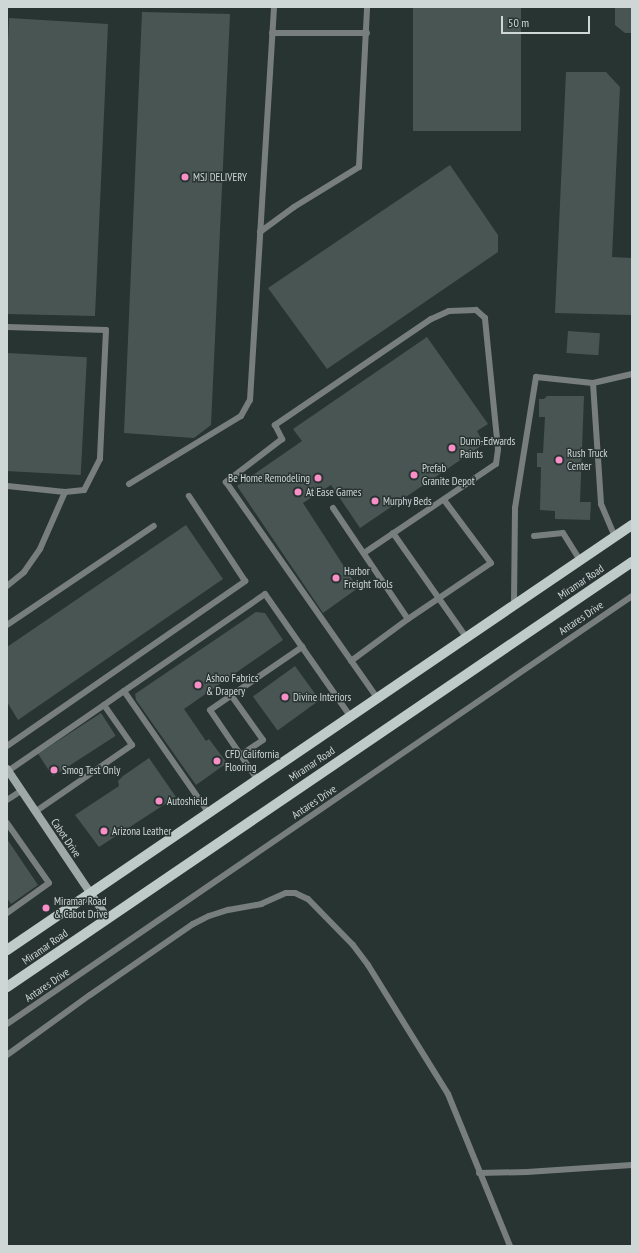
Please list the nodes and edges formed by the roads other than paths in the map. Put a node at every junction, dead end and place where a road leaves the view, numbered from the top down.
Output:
1 (274, 7) edge
2 (367, 7) edge
3 (272, 33) junction
4 (367, 33) junction
5 (260, 232) junction
6 (7, 327) edge
7 (632, 374) edge
8 (593, 383) junction
9 (129, 484) dead end
10 (7, 486) edge
11 (65, 492) junction
12 (189, 496) dead end
13 (444, 500) junction
14 (333, 508) dead end
15 (632, 525) edge
16 (154, 526) dead end
17 (393, 533) junction
18 (534, 536) dead end
19 (615, 537) junction
20 (364, 553) junction
21 (580, 560) junction
22 (632, 562) edge
23 (7, 586) edge
24 (632, 596) edge
25 (440, 599) junction
26 (514, 604) junction
27 (408, 619) junction
28 (7, 625) edge
29 (466, 637) junction
30 (302, 647) junction
31 (351, 661) junction
32 (124, 691) junction
33 (231, 695) junction
34 (377, 698) junction
35 (104, 705) junction
36 (350, 716) junction
37 (7, 746) edge
38 (241, 755) junction
39 (8, 770) edge
40 (257, 778) junction
41 (21, 791) junction
42 (7, 800) edge
43 (35, 812) junction
44 (208, 812) junction
45 (7, 823) edge
46 (90, 892) junction
47 (7, 913) edge
48 (107, 918) junction
49 (7, 950) edge
50 (7, 987) edge
51 (7, 1024) edge
52 (7, 1055) edge
53 (632, 1165) edge
54 (478, 1173) junction
55 (510, 1246) edge

1 - 3 lane
2 - 4 lane
3 - 4 lane
3 - 5 lane
4 - 5 lane
5 - 9 lane
6 - 11 lane
7 - 8 lane
8 - 19 lane
8 - 26 lane
10 - 11 lane
11 - 23 lane
12 - 37 lane
13 - 17 lane
13 - 25 lane
13 - 31 lane
14 - 20 lane
15 - 19 main road, Miramar Road
16 - 28 lane
17 - 20 lane
17 - 25 lane
18 - 21 lane
19 - 21 main road, Miramar Road
20 - 27 lane
21 - 26 main road, Miramar Road
22 - 48 main road, Miramar Road
24 - 51 lane, Antares Drive
25 - 27 lane
25 - 29 lane
26 - 29 main road, Miramar Road
27 - 31 lane
29 - 34 main road, Miramar Road
30 - 32 lane
30 - 33 lane
30 - 36 lane
31 - 34 lane
32 - 35 lane
32 - 44 lane
33 - 38 lane
33 - 38 lane
34 - 36 main road, Miramar Road
35 - 39 lane
35 - 43 lane
36 - 40 main road, Miramar Road
38 - 40 lane
39 - 41 street, Cabot Drive
40 - 44 main road, Miramar Road
41 - 42 lane
41 - 43 street, Cabot Drive
43 - 46 street, Cabot Drive
44 - 46 main road, Miramar Road
45 - 47 lane
46 - 48 street, Cabot Drive
46 - 49 main road, Miramar Road
48 - 50 main road, Miramar Road
52 - 54 lane
53 - 54 lane
54 - 55 lane

